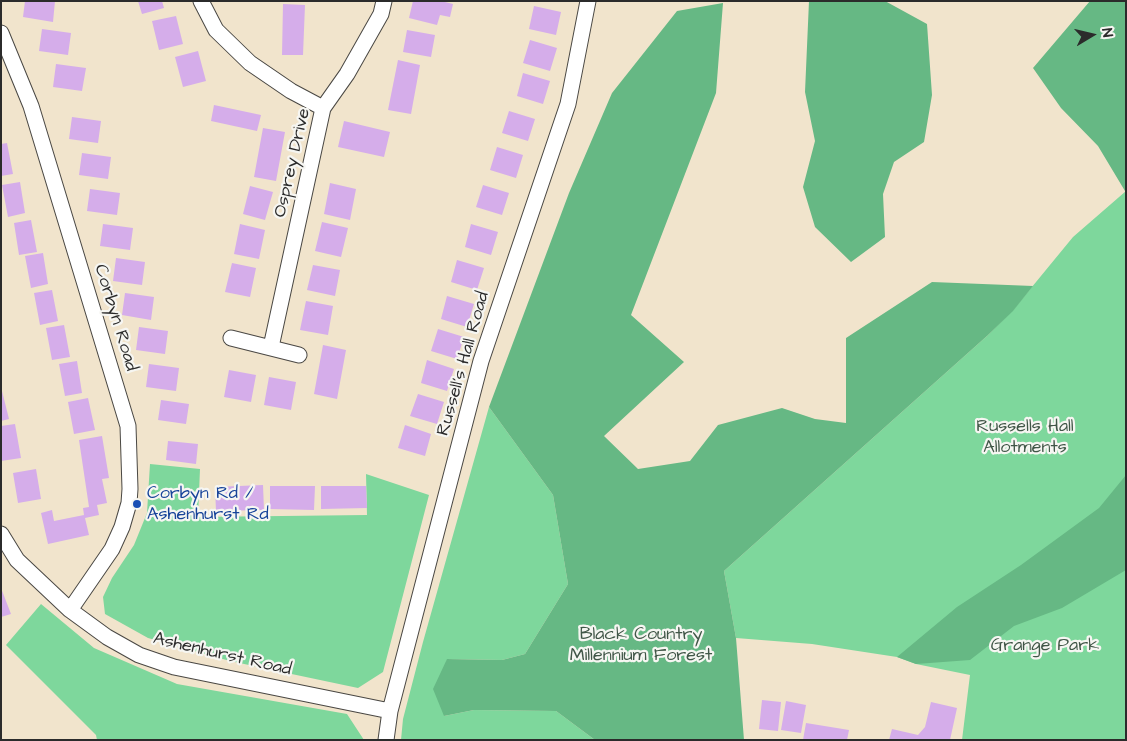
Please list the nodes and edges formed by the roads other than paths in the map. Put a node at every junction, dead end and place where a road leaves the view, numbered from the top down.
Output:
1 (201, 1) edge
2 (384, 1) edge
3 (588, 1) edge
4 (1, 33) edge
5 (323, 108) junction
6 (231, 338) dead end
7 (271, 347) junction
8 (299, 355) dead end
9 (1, 534) edge
10 (70, 610) junction
11 (390, 711) junction
12 (386, 740) edge

1 - 5 street
2 - 5 street, Osprey Drive
3 - 11 street, Russell's Hall Road
4 - 10 street, Corbyn Road
5 - 7 street, Osprey Drive
6 - 7 street
7 - 8 street
9 - 10 street, Ashenhurst Road
10 - 11 street, Ashenhurst Road
11 - 12 street, Russell's Hall Road

